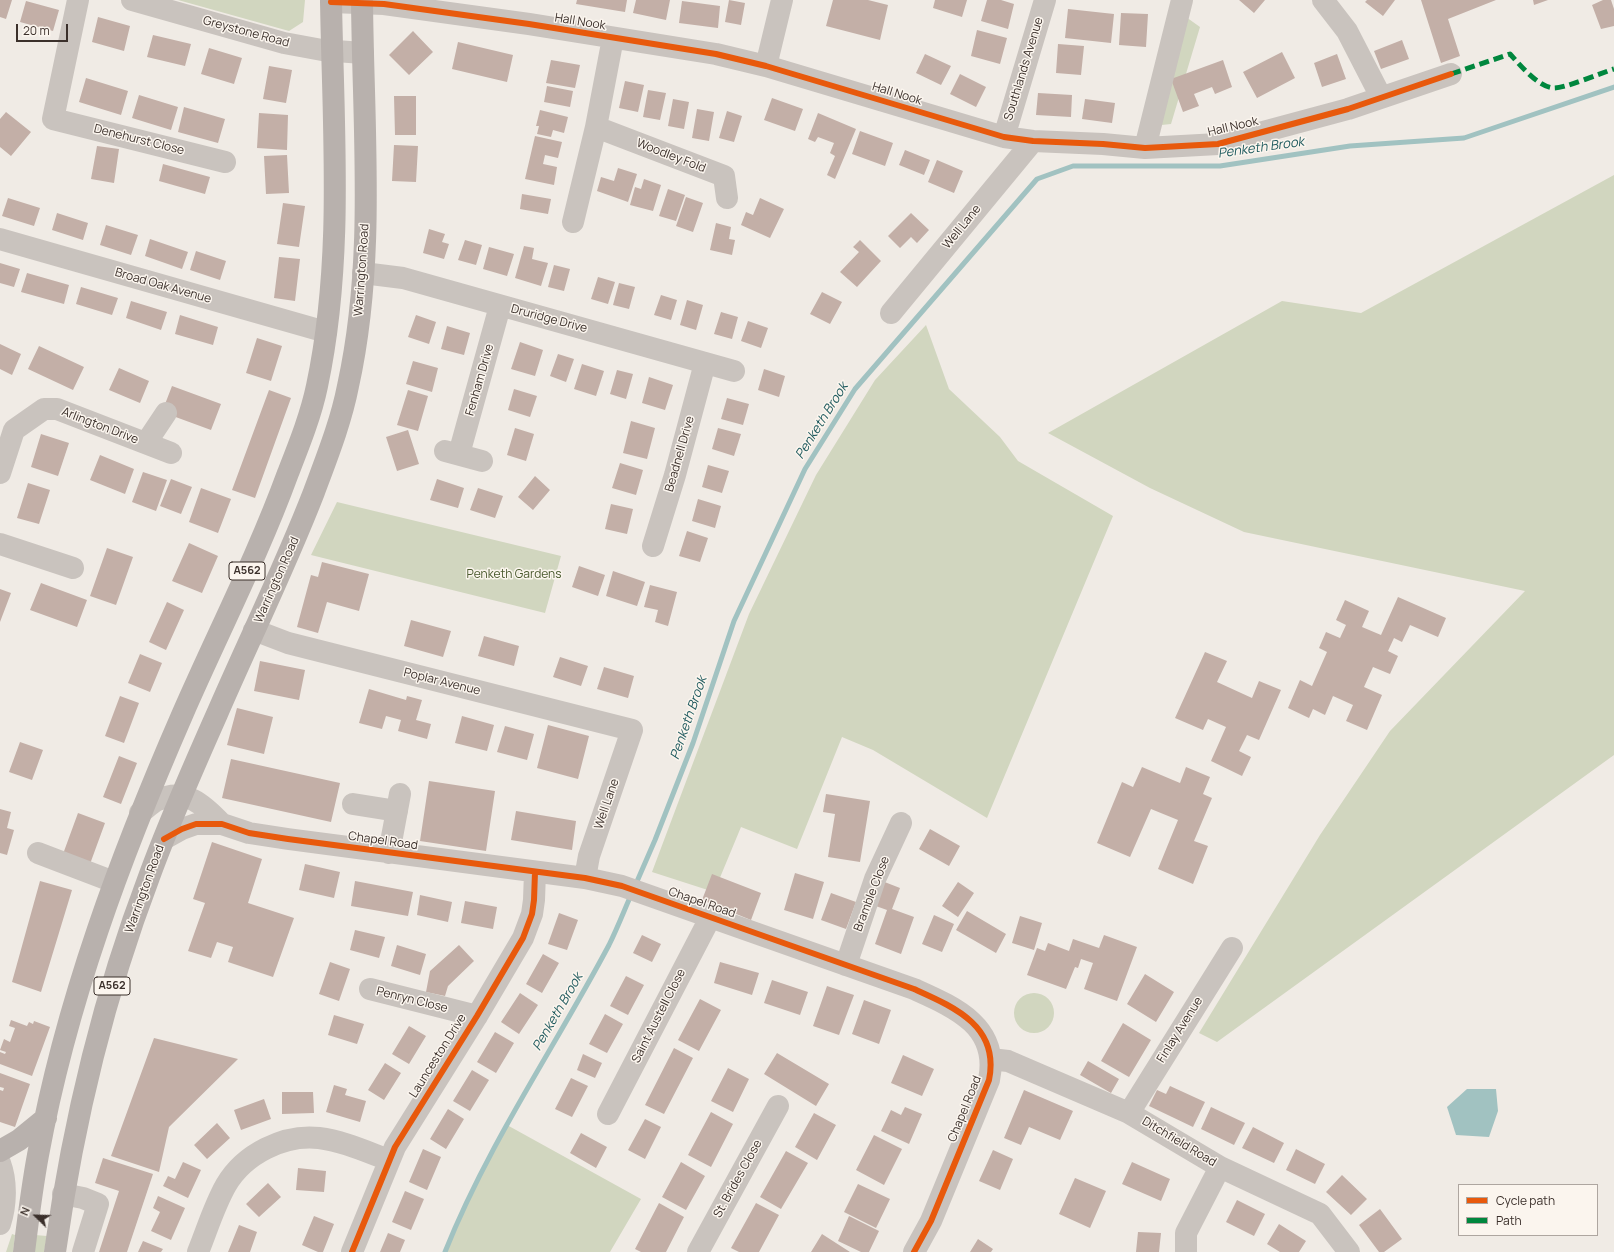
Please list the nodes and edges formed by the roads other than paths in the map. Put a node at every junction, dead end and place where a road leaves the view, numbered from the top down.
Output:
1 (78, 0) edge
2 (132, 0) edge
3 (782, 0) edge
4 (1045, 0) edge
5 (1182, 0) edge
6 (1323, 0) edge
7 (331, 1) edge
8 (362, 1) edge
9 (613, 38) junction
10 (332, 51) junction
11 (363, 53) junction
12 (766, 66) junction
13 (1451, 74) dead end
14 (1381, 97) junction
15 (596, 127) junction
16 (1004, 137) junction
17 (1033, 141) junction
18 (1145, 148) junction
19 (225, 162) dead end
20 (727, 198) dead end
21 (573, 222) dead end
22 (0, 239) edge
23 (363, 273) junction
24 (500, 306) junction
25 (891, 313) dead end
26 (326, 332) junction
27 (705, 363) junction
28 (734, 371) dead end
29 (166, 413) dead end
30 (7, 427) edge
31 (146, 443) junction
32 (171, 453) dead end
33 (482, 460) dead end
34 (0, 473) edge
35 (0, 544) edge
36 (653, 546) dead end
37 (73, 568) dead end
38 (254, 630) junction
39 (632, 730) joint
40 (182, 795) junction
41 (353, 804) dead end
42 (140, 813) junction
43 (901, 823) dead end
44 (222, 824) junction
45 (164, 839) junction
46 (38, 853) dead end
47 (389, 853) junction
48 (535, 872) junction
49 (585, 878) junction
50 (114, 882) junction
51 (710, 918) junction
52 (1232, 948) dead end
53 (846, 965) junction
54 (370, 989) dead end
55 (477, 1016) junction
56 (991, 1059) junction
57 (778, 1106) dead end
58 (1129, 1113) junction
59 (608, 1114) dead end
60 (46, 1118) junction
61 (0, 1151) edge
62 (389, 1160) junction
63 (0, 1163) edge
64 (1220, 1167) junction
65 (63, 1194) junction
66 (0, 1224) edge
67 (24, 1252) edge
68 (55, 1252) edge
69 (83, 1252) edge
70 (198, 1252) edge
71 (352, 1252) edge
72 (698, 1252) edge
73 (914, 1252) edge
74 (1186, 1252) edge
75 (1349, 1252) edge

1 - 19 street, Denehurst Close
2 - 10 street, Greystone Road
3 - 12 street
4 - 16 street, Southlands Avenue
5 - 18 street
6 - 14 street
7 - 8 street, Hall Nook
7 - 10 main road, A562
8 - 9 street, Hall Nook
8 - 11 main road, Warrington Road / A562
9 - 12 street, Hall Nook
9 - 15 street
10 - 11 street, Greystone Road
10 - 26 main road, A562
11 - 23 main road, Warrington Road / A562
12 - 16 street, Hall Nook
13 - 14 street, Hall Nook
14 - 18 street, Hall Nook
15 - 20 street, Woodley Fold
15 - 21 street
16 - 17 street, Hall Nook
17 - 18 street, Hall Nook
17 - 25 street, Well Lane
22 - 26 street, Broad Oak Avenue
23 - 24 street, Druridge Drive
23 - 38 main road, Warrington Road / A562
24 - 27 street, Druridge Drive
24 - 33 street, Fenham Drive
26 - 42 main road, A562
27 - 28 street, Druridge Drive
27 - 36 street, Beadnell Drive
29 - 31 street, Arlington Drive
30 - 31 street, Arlington Drive
30 - 34 street, Arlington Drive
31 - 32 street, Arlington Drive
35 - 37 street
38 - 39 street, Poplar Avenue
38 - 40 main road, Warrington Road / A562
39 - 49 street, Well Lane
40 - 42 street
40 - 44 street, Chapel Road
40 - 45 main road, Warrington Road / A562
41 - 47 street
42 - 50 main road, A562
43 - 53 street, Bramble Close
44 - 45 street, Chapel Road
44 - 47 street, Chapel Road
45 - 65 main road, Warrington Road / A562
46 - 50 street
47 - 48 street, Chapel Road
48 - 49 street, Chapel Road
48 - 55 street, Launceston Drive
49 - 51 street, Chapel Road
50 - 60 main road, A562
51 - 53 street, Chapel Road
51 - 59 street, Saint Austell Close
52 - 58 street, Finlay Avenue
53 - 56 street, Chapel Road
54 - 55 street, Penryn Close
55 - 62 street, Launceston Drive
56 - 58 street, Ditchfield Road
56 - 73 street, Chapel Road
57 - 72 street, St. Brides Close
58 - 64 street, Ditchfield Road
60 - 61 main road
60 - 67 main road, A562
62 - 70 street
62 - 71 street, Launceston Drive
63 - 66 street
64 - 74 street
64 - 75 street, Ditchfield Road
65 - 68 main road, A562
65 - 69 street

